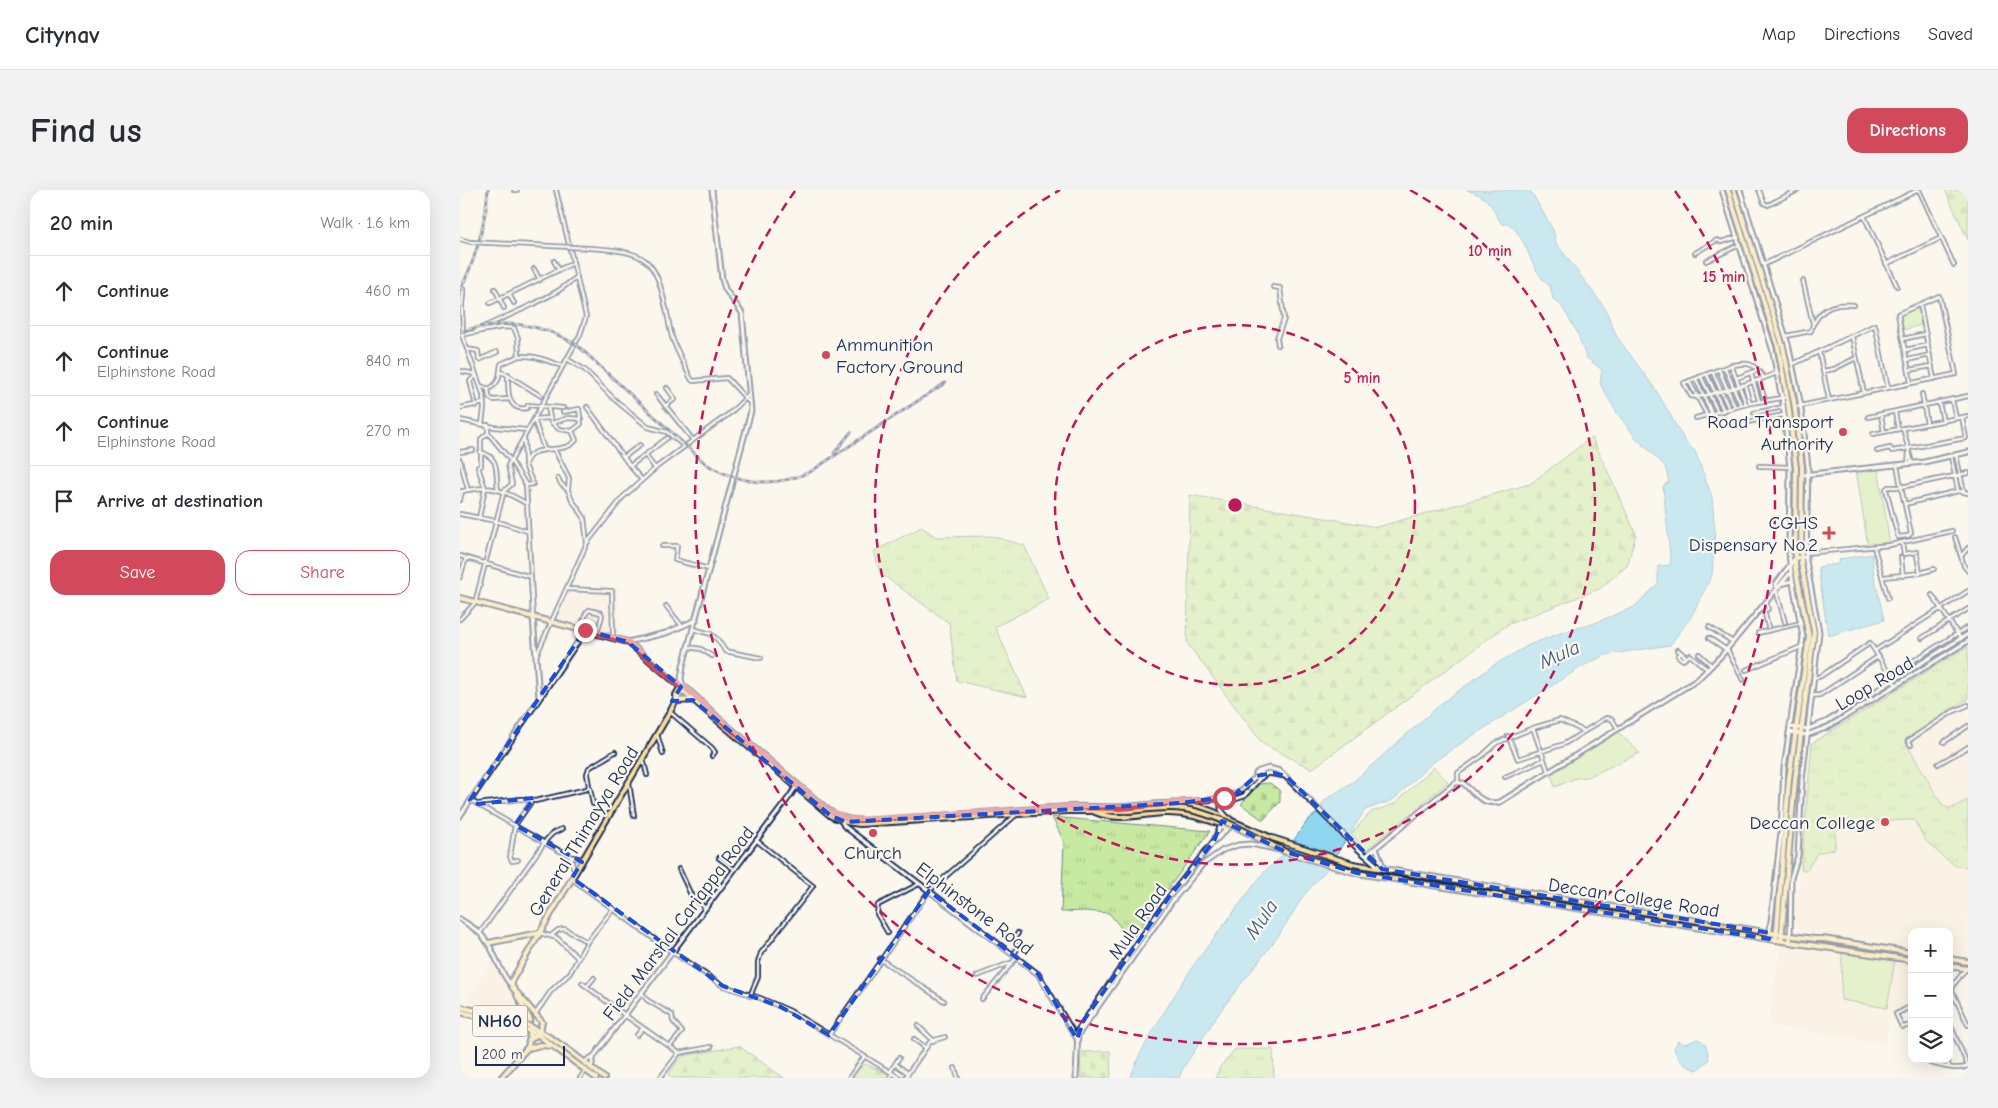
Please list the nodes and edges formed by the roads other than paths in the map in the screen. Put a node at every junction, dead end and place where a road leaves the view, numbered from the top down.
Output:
1 (556, 190) edge
2 (712, 190) edge
3 (1722, 190) edge
4 (1728, 190) edge
5 (1734, 190) edge
6 (1740, 190) edge
7 (1759, 190) edge
8 (1798, 190) edge
9 (1918, 190) edge
10 (1864, 216) junction
11 (1738, 237) junction
12 (1941, 238) junction
13 (460, 239) edge
14 (1740, 244) junction
15 (1695, 253) dead end
16 (554, 261) dead end
17 (1706, 261) dead end
18 (573, 263) junction
19 (1765, 264) junction
20 (1886, 264) junction
21 (1954, 265) dead end
22 (534, 269) dead end
23 (559, 270) junction
24 (576, 277) junction
25 (540, 280) junction
26 (1803, 281) dead end
27 (1897, 286) dead end
28 (1273, 287) dead end
29 (464, 289) dead end
30 (495, 289) dead end
31 (510, 294) junction
32 (500, 299) junction
33 (490, 303) dead end
34 (514, 303) dead end
35 (1920, 304) junction
36 (1854, 305) dead end
37 (504, 308) dead end
38 (1814, 324) junction
39 (474, 332) junction
40 (1925, 334) junction
41 (461, 335) edge
42 (1786, 336) junction
43 (1852, 336) junction
44 (1903, 339) junction
45 (1278, 345) dead end
46 (1928, 345) junction
47 (467, 349) junction
48 (1905, 350) junction
49 (497, 352) dead end
50 (1818, 352) junction
51 (1930, 355) junction
52 (519, 356) junction
53 (1856, 358) junction
54 (567, 359) junction
55 (1907, 360) junction
56 (1792, 364) junction
57 (563, 366) junction
58 (1731, 366) junction
59 (1932, 366) junction
60 (1725, 368) junction
61 (1719, 370) junction
62 (1758, 370) junction
63 (1909, 370) junction
64 (460, 371) edge
65 (1823, 371) junction
66 (500, 372) junction
67 (1713, 372) junction
68 (1751, 373) junction
69 (1777, 373) junction
70 (508, 374) junction
71 (476, 375) junction
72 (1707, 375) junction
73 (1701, 377) junction
74 (1737, 378) junction
75 (1764, 378) junction
76 (1696, 379) junction
77 (1934, 379) junction
78 (1759, 380) junction
79 (1689, 381) junction
80 (1753, 383) junction
81 (1911, 383) junction
82 (480, 385) junction
83 (1745, 386) junction
84 (667, 388) dead end
85 (1741, 388) junction
86 (1888, 388) junction
87 (488, 389) junction
88 (1734, 389) junction
89 (1728, 391) junction
90 (1722, 392) junction
91 (1716, 393) junction
92 (1864, 393) junction
93 (656, 394) dead end
94 (750, 394) junction
95 (1710, 394) junction
96 (1922, 394) dead end
97 (1704, 395) junction
98 (541, 396) dead end
99 (1697, 396) junction
100 (1968, 396) edge
101 (1787, 397) junction
102 (745, 398) junction
103 (1782, 398) junction
104 (509, 399) junction
105 (1765, 400) junction
106 (1829, 400) junction
107 (1952, 400) junction
108 (1759, 401) junction
109 (484, 403) junction
110 (751, 403) junction
111 (1748, 403) junction
112 (1939, 403) junction
113 (1741, 405) junction
114 (476, 406) junction
115 (665, 406) junction
116 (1800, 406) junction
117 (1924, 406) junction
118 (540, 407) junction
119 (587, 407) dead end
120 (1735, 407) junction
121 (1783, 407) junction
122 (1794, 407) junction
123 (460, 408) edge
124 (548, 408) junction
125 (1729, 409) junction
126 (1724, 410) junction
127 (1718, 412) junction
128 (1895, 412) junction
129 (1754, 413) dead end
130 (1712, 414) junction
131 (1706, 415) junction
132 (1784, 415) junction
133 (1881, 415) junction
134 (1868, 416) dead end
135 (1968, 416) edge
136 (1962, 417) junction
137 (549, 418) junction
138 (1696, 418) dead end
139 (1956, 418) junction
140 (534, 419) junction
141 (581, 419) junction
142 (460, 420) edge
143 (1943, 421) junction
144 (1748, 422) dead end
145 (552, 423) junction
146 (482, 424) junction
147 (1927, 424) junction
148 (488, 425) junction
149 (1903, 428) junction
150 (1898, 429) junction
151 (527, 430) junction
152 (572, 431) junction
153 (1884, 432) junction
154 (488, 433) junction
155 (1872, 434) dead end
156 (524, 436) junction
157 (667, 438) dead end
158 (1967, 438) edge
159 (693, 440) junction
160 (640, 445) dead end
161 (684, 446) junction
162 (554, 449) junction
163 (473, 450) dead end
164 (544, 450) junction
165 (1908, 450) junction
166 (1877, 451) dead end
167 (460, 452) edge
168 (480, 452) junction
169 (1968, 452) edge
170 (644, 455) junction
171 (1956, 455) junction
172 (1951, 456) junction
173 (624, 457) junction
174 (460, 460) edge
175 (511, 461) junction
176 (526, 463) junction
177 (1910, 463) junction
178 (1897, 465) junction
179 (630, 466) junction
180 (1759, 466) dead end
181 (1790, 467) junction
182 (655, 468) junction
183 (1968, 473) edge
184 (1805, 475) junction
185 (1960, 475) junction
186 (1791, 476) junction
187 (1797, 476) junction
188 (1955, 476) junction
189 (558, 478) dead end
190 (642, 480) junction
191 (526, 485) junction
192 (1902, 487) junction
193 (484, 488) junction
194 (468, 490) junction
195 (498, 490) junction
196 (504, 490) junction
197 (568, 490) junction
198 (461, 491) edge
199 (1958, 491) junction
200 (1964, 492) junction
201 (1968, 493) edge
202 (460, 500) edge
203 (527, 504) junction
204 (1905, 504) junction
205 (460, 514) edge
206 (479, 518) junction
207 (496, 521) junction
208 (528, 531) junction
209 (1952, 531) dead end
210 (1955, 537) dead end
211 (588, 543) junction
212 (1902, 543) junction
213 (662, 546) dead end
214 (1874, 547) junction
215 (1968, 548) edge
216 (1962, 555) junction
217 (460, 556) edge
218 (1901, 557) dead end
219 (466, 558) junction
220 (1795, 558) junction
221 (1804, 558) junction
222 (486, 563) junction
223 (1790, 564) junction
224 (1795, 566) junction
225 (709, 569) junction
226 (1934, 569) dead end
227 (1968, 571) edge
228 (1791, 572) junction
229 (1920, 573) junction
230 (1903, 576) junction
231 (460, 577) edge
232 (531, 577) junction
233 (1884, 577) junction
234 (1792, 581) junction
235 (1778, 587) junction
236 (567, 589) junction
237 (1968, 592) edge
238 (1932, 595) dead end
239 (460, 598) edge
240 (1888, 598) dead end
241 (1766, 601) junction
242 (475, 603) junction
243 (666, 606) dead end
244 (1763, 606) junction
245 (1941, 608) junction
246 (1968, 609) edge
247 (1764, 611) junction
248 (533, 617) junction
249 (460, 619) edge
250 (696, 620) junction
251 (1949, 621) junction
252 (552, 622) junction
253 (1784, 622) dead end
254 (1801, 623) junction
255 (682, 626) junction
256 (1709, 627) dead end
257 (1968, 627) edge
258 (1768, 628) dead end
259 (583, 629) junction
260 (693, 629) junction
261 (597, 633) junction
262 (1758, 633) dead end
263 (1958, 634) junction
264 (1968, 634) edge
265 (613, 637) junction
266 (1709, 638) dead end
267 (1922, 638) dead end
268 (1961, 639) junction
269 (1968, 641) edge
270 (628, 642) junction
271 (1733, 642) junction
272 (1802, 646) junction
273 (688, 647) junction
274 (1727, 649) junction
275 (1678, 650) dead end
276 (1876, 650) junction
277 (1698, 654) dead end
278 (536, 656) junction
279 (712, 656) dead end
280 (1879, 656) junction
281 (761, 658) dead end
282 (1712, 666) junction
283 (1708, 670) junction
284 (1746, 670) dead end
285 (1890, 675) junction
286 (1813, 678) junction
287 (1743, 680) dead end
288 (1894, 680) junction
289 (1896, 685) junction
290 (682, 689) junction
291 (1811, 696) junction
292 (539, 698) junction
293 (676, 700) junction
294 (693, 700) junction
295 (1968, 705) edge
296 (670, 712) junction
297 (1968, 726) edge
298 (1790, 727) junction
299 (1533, 728) junction
300 (1618, 728) junction
301 (1797, 728) junction
302 (1802, 728) junction
303 (1808, 729) junction
304 (1584, 731) junction
305 (1789, 732) junction
306 (1796, 733) junction
307 (657, 734) junction
308 (1801, 734) junction
309 (1807, 735) junction
310 (1508, 736) junction
311 (1944, 742) dead end
312 (1911, 745) dead end
313 (1968, 747) edge
314 (615, 752) dead end
315 (1541, 752) junction
316 (663, 754) dead end
317 (712, 756) dead end
318 (643, 758) junction
319 (1544, 760) junction
320 (1938, 764) dead end
321 (1548, 771) junction
322 (1259, 772) junction
323 (647, 775) dead end
324 (1256, 776) junction
325 (1286, 776) junction
326 (1261, 777) junction
327 (1505, 777) dead end
328 (629, 782) junction
329 (1458, 782) junction
330 (589, 786) junction
331 (798, 787) junction
332 (470, 800) junction
333 (489, 802) junction
334 (532, 802) junction
335 (1181, 803) junction
336 (478, 804) junction
337 (594, 804) dead end
338 (486, 809) junction
339 (1092, 810) junction
340 (1017, 812) junction
341 (460, 816) edge
342 (634, 816) dead end
343 (1226, 817) junction
344 (840, 818) junction
345 (1232, 821) junction
346 (515, 825) junction
347 (1221, 825) junction
348 (1227, 828) junction
349 (562, 829) dead end
350 (756, 840) junction
351 (1214, 841) junction
352 (545, 843) junction
353 (1376, 848) junction
354 (1286, 852) junction
355 (1367, 855) junction
356 (572, 856) junction
357 (718, 858) dead end
358 (1379, 859) junction
359 (518, 860) dead end
360 (583, 860) junction
361 (1374, 862) junction
362 (679, 869) dead end
363 (734, 869) junction
364 (1383, 869) junction
365 (1791, 870) junction
366 (576, 872) junction
367 (572, 878) junction
368 (919, 884) junction
369 (929, 891) junction
370 (1168, 905) junction
371 (705, 908) junction
372 (613, 909) junction
373 (461, 920) edge
374 (480, 933) junction
375 (539, 933) junction
376 (888, 933) dead end
377 (1018, 933) dead end
378 (1770, 933) junction
379 (1777, 934) junction
380 (1783, 934) junction
381 (552, 935) junction
382 (1790, 936) junction
383 (1769, 939) junction
384 (1779, 941) junction
385 (587, 942) junction
386 (1790, 942) junction
387 (488, 943) junction
388 (672, 952) junction
389 (1908, 952) edge
390 (1015, 955) junction
391 (577, 957) junction
392 (880, 959) junction
393 (1908, 959) edge
394 (1953, 960) edge
395 (1968, 962) edge
396 (1012, 963) junction
397 (1953, 967) edge
398 (1967, 969) edge
399 (977, 976) dead end
400 (594, 978) dead end
401 (582, 983) dead end
402 (587, 986) junction
403 (512, 987) junction
404 (642, 992) junction
405 (517, 993) junction
406 (750, 996) junction
407 (982, 999) dead end
408 (944, 1002) dead end
409 (460, 1007) edge
410 (1908, 1008) edge
411 (460, 1012) edge
412 (536, 1013) junction
413 (626, 1016) junction
414 (519, 1024) junction
415 (1968, 1025) edge
416 (918, 1026) dead end
417 (1908, 1026) edge
418 (643, 1028) junction
419 (530, 1029) junction
420 (1953, 1031) edge
421 (539, 1033) junction
422 (637, 1035) dead end
423 (829, 1035) junction
424 (1077, 1037) junction
425 (945, 1038) dead end
426 (914, 1039) dead end
427 (530, 1040) junction
428 (933, 1040) junction
429 (553, 1046) junction
430 (670, 1046) junction
431 (711, 1047) dead end
432 (926, 1048) junction
433 (526, 1050) junction
434 (680, 1053) junction
435 (594, 1056) junction
436 (864, 1057) junction
437 (900, 1058) dead end
438 (584, 1062) junction
439 (1930, 1063) edge
440 (1948, 1063) edge
441 (895, 1064) junction
442 (1949, 1066) junction
443 (591, 1068) junction
444 (956, 1068) dead end
445 (586, 1070) junction
446 (891, 1073) junction
447 (908, 1073) junction
448 (501, 1078) edge
449 (580, 1078) edge
450 (596, 1078) edge
451 (604, 1078) edge
452 (660, 1078) edge
453 (849, 1078) edge
454 (890, 1078) edge
455 (900, 1078) edge
456 (905, 1078) edge
457 (958, 1078) edge
458 (1076, 1078) edge

1 - 18 street
2 - 94 street
3 - 11 street
4 - 101 main road
5 - 122 main road
6 - 19 street
7 - 8 street
9 - 10 street
9 - 12 street
10 - 19 street
10 - 20 street
11 - 14 street
11 - 15 street
12 - 20 street
12 - 21 street
13 - 102 street, bridge
14 - 17 street
14 - 69 street
16 - 23 street
18 - 23 street
18 - 24 street
19 - 42 street
20 - 27 street
22 - 25 street
23 - 25 street
24 - 39 street
24 - 54 street
25 - 31 street
26 - 38 street
28 - 45 street
29 - 41 street
30 - 32 street
31 - 32 street
31 - 34 street
32 - 33 street
32 - 37 street
35 - 40 street
35 - 44 street
35 - 77 street
36 - 38 street
38 - 42 street
39 - 41 street
39 - 52 street
40 - 44 street
40 - 46 street
41 - 47 street
42 - 56 street
43 - 50 street
43 - 53 street
43 - 86 street
44 - 48 street
46 - 48 street
46 - 51 street
47 - 49 street
47 - 71 street
48 - 55 street
50 - 56 street
50 - 65 street
51 - 55 street
51 - 59 street
52 - 57 street
52 - 66 street
53 - 65 street
53 - 92 street
54 - 57 street
54 - 161 street
55 - 63 street
56 - 116 street
57 - 118 street
58 - 60 street
58 - 62 street
58 - 74 street
59 - 63 street
59 - 77 street
60 - 61 street
60 - 88 street
61 - 67 street
61 - 89 street
62 - 68 street
62 - 75 street
63 - 81 street
64 - 71 street
65 - 106 street
66 - 70 street
66 - 87 street
67 - 72 street
67 - 90 street
68 - 74 street
68 - 80 street
69 - 75 street
69 - 103 street
70 - 98 street
70 - 104 street
71 - 82 street
71 - 114 street
72 - 73 street
72 - 91 street
73 - 76 street
73 - 95 street
74 - 85 street
75 - 78 street
76 - 79 street
76 - 97 street
77 - 81 street
78 - 80 street
78 - 105 street
79 - 99 street
79 - 99 street
80 - 83 street
80 - 108 street
81 - 86 street
82 - 87 street
82 - 109 street
83 - 85 street
83 - 111 street
84 - 115 street
85 - 88 street
85 - 111 street
86 - 92 street
87 - 104 street
88 - 89 street
88 - 113 street
89 - 90 street
89 - 120 street
90 - 91 street
90 - 125 street
91 - 95 street
91 - 126 street
92 - 106 street
93 - 115 street
94 - 102 street
94 - 110 street
95 - 97 street
95 - 127 street
96 - 117 street
97 - 99 street
97 - 130 street
99 - 131 street
100 - 107 street
101 - 103 street
101 - 187 main road
102 - 110 street
102 - 159 street
103 - 105 street
103 - 121 street
104 - 118 street
105 - 108 street
106 - 116 street
107 - 112 street
107 - 139 street
108 - 111 street
109 - 114 street
109 - 146 street
110 - 225 street
111 - 113 street
112 - 117 street
112 - 143 street
113 - 120 street
114 - 123 street
115 - 159 street
116 - 122 street
116 - 184 street
117 - 128 street
117 - 147 street
118 - 124 street
118 - 140 street
119 - 173 street
120 - 125 street
121 - 129 street
121 - 132 street
122 - 184 main road
124 - 137 street
124 - 141 street
125 - 126 street
126 - 127 street
127 - 130 street
128 - 133 street
128 - 150 street
130 - 131 street
131 - 138 street
132 - 144 street
132 - 181 street
133 - 134 street
133 - 153 street
135 - 136 street
136 - 139 street
136 - 158 street
137 - 140 street
137 - 145 street
139 - 143 street
140 - 151 street
140 - 164 street
141 - 145 street
141 - 152 street
142 - 146 street
143 - 147 street
145 - 152 street
146 - 148 street
147 - 149 street
148 - 151 street
148 - 154 street
149 - 150 street
149 - 165 street
150 - 153 street
151 - 156 street
152 - 162 street
153 - 155 street
154 - 168 street
154 - 175 street
156 - 175 street
156 - 176 street
157 - 170 street
158 - 165 street
159 - 161 street
160 - 173 street
161 - 182 street
162 - 164 street
162 - 197 street
163 - 167 street
164 - 176 street
165 - 166 street
165 - 177 street
168 - 193 street
168 - 195 street
169 - 171 street
170 - 179 street
170 - 182 street
171 - 172 street
171 - 185 street
172 - 177 street
172 - 188 street
173 - 179 street
174 - 194 street
175 - 191 street
175 - 196 street
176 - 191 street
177 - 178 street
178 - 184 street
178 - 192 street
179 - 190 street
180 - 181 street
181 - 186 street
182 - 190 street
183 - 185 street
184 - 221 main road
185 - 188 street
185 - 200 street
186 - 187 main road
186 - 223 street
187 - 220 main road
188 - 192 street
188 - 199 street
189 - 197 street
190 - 211 street
191 - 203 street
192 - 204 street
192 - 204 street
193 - 194 street
193 - 195 street
193 - 206 street
194 - 198 street
195 - 196 street
196 - 203 street
196 - 207 street
197 - 211 street
198 - 202 street
199 - 200 street
199 - 204 street
200 - 201 street
203 - 208 street
205 - 206 street
206 - 207 street
207 - 208 street
207 - 222 street
208 - 232 street
209 - 212 street
210 - 216 street
211 - 236 street
212 - 214 street
212 - 229 street
213 - 225 street
214 - 221 street
214 - 233 street
215 - 216 street
216 - 227 street
217 - 219 street
218 - 230 street
219 - 222 street
219 - 231 street
220 - 221 street
220 - 223 street
220 - 224 main road
221 - 224 street
221 - 286 street
221 - 302 main road
222 - 232 street
222 - 242 street
223 - 228 street
223 - 235 street
224 - 228 street
224 - 301 main road
225 - 250 street
226 - 229 street
228 - 234 street
228 - 235 street
229 - 230 street
230 - 233 street
232 - 248 street
233 - 240 street
234 - 235 street
234 - 254 street
235 - 241 street
235 - 253 street
236 - 252 street
236 - 265 street
237 - 245 street
238 - 245 street
239 - 242 main road, Elphinstone Road
241 - 244 street
241 - 247 street
242 - 248 main road, Elphinstone Road
242 - 249 street
243 - 255 street
244 - 247 street
244 - 271 street
245 - 251 street
245 - 276 street
246 - 251 street
247 - 258 street
248 - 252 main road, Elphinstone Road
248 - 278 street
250 - 255 street
250 - 260 street
251 - 263 street
251 - 267 street
252 - 259 main road, Elphinstone Road
252 - 278 street
254 - 262 street
254 - 272 street
255 - 270 street
256 - 271 street
257 - 263 street
259 - 261 main road, Elphinstone Road
259 - 261 street
259 - 292 street
260 - 273 street
260 - 281 street
261 - 265 main road, Elphinstone Road
263 - 268 street
263 - 285 street
264 - 268 street, Loop Road
265 - 270 main road, Elphinstone Road
266 - 274 street
268 - 288 street, Loop Road
269 - 289 street, Loop Road
270 - 290 main road, Elphinstone Road
271 - 274 street
272 - 284 street
272 - 298 street
273 - 279 street
273 - 290 street
274 - 282 street
274 - 287 street
275 - 283 street
276 - 280 street
276 - 286 street
277 - 282 street
278 - 292 street
280 - 285 street
280 - 291 street
282 - 283 street
283 - 300 street
285 - 288 street
286 - 291 street
288 - 289 street
288 - 303 street, Loop Road
289 - 309 street, Loop Road
290 - 293 main road, General Thimayya Road
290 - 294 main road
290 - 331 main road, Elphinstone Road
291 - 303 street
292 - 332 street
293 - 294 main road
293 - 296 main road, General Thimayya Road
294 - 331 main road
295 - 312 street
296 - 307 main road, General Thimayya Road
296 - 317 street
297 - 311 street
298 - 301 street
298 - 305 street
299 - 304 street
299 - 310 street
299 - 315 street
300 - 304 street
300 - 321 street
301 - 302 street
301 - 306 main road
302 - 303 street
302 - 308 main road
303 - 309 street
304 - 315 street
305 - 306 street
305 - 378 street
306 - 308 street
306 - 379 main road
307 - 316 street
307 - 318 main road, General Thimayya Road
308 - 309 street
308 - 365 main road
309 - 365 street
310 - 315 street
310 - 329 street
313 - 320 street
314 - 330 street
315 - 319 street
318 - 323 street
318 - 328 main road, General Thimayya Road
319 - 321 street
319 - 327 street
321 - 329 street
322 - 324 street
322 - 325 street
322 - 326 street
324 - 326 street
324 - 335 street
325 - 326 street
325 - 355 street
326 - 343 street
328 - 342 street
328 - 360 main road, General Thimayya Road
329 - 353 street
330 - 334 street
330 - 337 street
331 - 344 main road, Elphinstone Road
331 - 350 street, Field Marshal Cariappa Road
332 - 336 street
332 - 341 street
333 - 334 street
333 - 336 street
333 - 338 street
334 - 346 street
335 - 340 main road
335 - 343 main road
336 - 338 street
338 - 346 street
339 - 340 main road
339 - 347 main road
339 - 354 main road, Deccan College Road, bridge
340 - 344 main road, Elphinstone Road
340 - 369 street
343 - 345 main road
343 - 347 main road
344 - 368 street, Elphinstone Road
345 - 348 main road
345 - 364 main road, Deccan College Road
346 - 352 street
346 - 359 street
347 - 348 main road
347 - 351 street, Mula Road
348 - 351 street
349 - 352 street
350 - 363 street, Field Marshal Cariappa Road
350 - 406 street
351 - 370 street, Mula Road
352 - 356 street
352 - 374 street
353 - 355 street
353 - 358 street
354 - 370 street, bridge
354 - 383 main road, Deccan College Road
355 - 361 street
356 - 360 street
356 - 366 street
357 - 363 street
358 - 361 street
358 - 364 street
360 - 366 main road, General Thimayya Road
361 - 364 street
362 - 371 street
363 - 371 street, Field Marshal Cariappa Road
364 - 378 main road, Deccan College Road
365 - 380 main road
365 - 382 street
366 - 367 main road, General Thimayya Road
367 - 372 street
367 - 375 main road, General Thimayya Road
368 - 369 street, Elphinstone Road
368 - 376 street
369 - 390 street, Elphinstone Road
369 - 392 street
370 - 424 street, Mula Road
371 - 388 street, Field Marshal Cariappa Road
372 - 385 street
372 - 388 street
373 - 374 street
374 - 387 street
375 - 381 street
375 - 387 main road
375 - 403 main road, General Thimayya Road
377 - 390 street
378 - 379 main road, Deccan College Road
378 - 383 street
379 - 380 main road, Deccan College Road
379 - 384 main road
380 - 382 main road, Deccan College Road
380 - 384 main road
381 - 385 street
381 - 391 street
382 - 386 street
382 - 389 main road, Deccan College Road
383 - 384 main road, Deccan College Road
384 - 386 main road, Deccan College Road
385 - 391 street
386 - 393 main road, Deccan College Road
387 - 403 street
388 - 404 street, Field Marshal Cariappa Road
388 - 406 street
390 - 396 street
390 - 424 street, Elphinstone Road
391 - 412 street
392 - 408 street
392 - 423 street
394 - 395 main road
396 - 399 street
396 - 407 street
397 - 398 main road
398 - 415 street
400 - 402 street
401 - 402 street
402 - 413 street
403 - 405 main road
404 - 413 street, Field Marshal Cariappa Road
404 - 430 street
405 - 412 main road
405 - 414 main road
406 - 423 street
409 - 414 main road, NH60
410 - 417 street
411 - 414 main road, NH60
412 - 421 main road
413 - 418 street
413 - 435 street, Field Marshal Cariappa Road
414 - 419 main road, NH60
416 - 428 street
418 - 422 street
418 - 430 street
419 - 421 main road, NH60
419 - 427 main road
420 - 442 street
421 - 427 main road
421 - 429 main road, NH60
421 - 438 main road, NH60
423 - 436 street
424 - 458 street
425 - 428 street
426 - 432 street
427 - 433 main road
428 - 432 street
429 - 433 main road
429 - 445 main road, NH60
430 - 434 street
431 - 434 street
432 - 447 street
433 - 448 main road
434 - 452 street
435 - 438 street
435 - 443 street, Field Marshal Cariappa Road
436 - 446 street
436 - 453 street
437 - 441 street
438 - 443 main road, NH60
439 - 442 street
440 - 442 street
441 - 446 street
441 - 447 street
443 - 451 main road, NH60
444 - 457 street
445 - 449 street
445 - 450 main road, NH60
446 - 454 street
446 - 455 street
447 - 456 street

